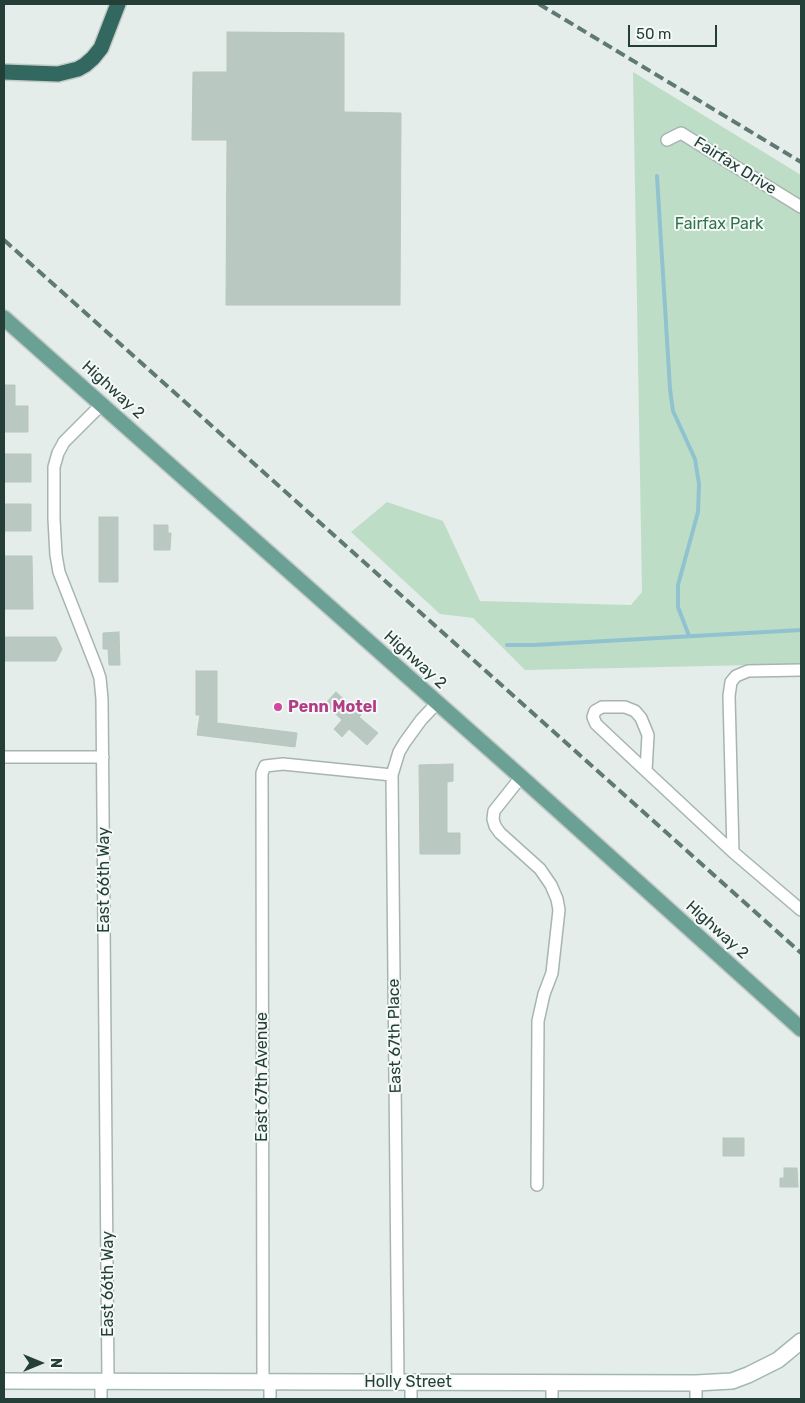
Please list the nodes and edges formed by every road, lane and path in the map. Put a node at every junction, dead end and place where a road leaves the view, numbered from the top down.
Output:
1 (108, 4) edge
2 (118, 4) edge
3 (108, 32) junction
4 (4, 72) edge
5 (667, 140) dead end
6 (801, 207) edge
7 (4, 318) edge
8 (102, 404) junction
9 (801, 670) edge
10 (437, 703) junction
11 (4, 757) edge
12 (103, 757) junction
13 (646, 771) junction
14 (392, 775) junction
15 (521, 777) junction
16 (733, 852) junction
17 (801, 910) edge
18 (801, 1030) edge
19 (537, 1185) dead end
20 (800, 1344) edge
21 (4, 1381) edge
22 (105, 1381) junction
23 (266, 1382) junction
24 (404, 1382) junction
25 (552, 1383) junction
26 (696, 1383) junction
27 (101, 1399) edge
28 (270, 1399) edge
29 (411, 1399) edge
30 (552, 1399) edge
31 (696, 1399) edge

1 - 3 highway
2 - 3 highway
3 - 4 highway
5 - 6 street, Fairfax Drive
7 - 8 main road, Highway 2
8 - 10 main road, Highway 2
8 - 12 street, East 66th Way
9 - 16 street
10 - 14 street, East 67th Place
10 - 15 main road, Highway 2
11 - 12 street
12 - 22 street, East 66th Way
13 - 13 street
13 - 16 street
14 - 23 street, East 67th Avenue
14 - 24 street, East 67th Place
15 - 18 main road, Highway 2
15 - 19 street
16 - 17 street
20 - 26 street, Holly Street
21 - 22 street, Holly Street
22 - 23 street, Holly Street
22 - 27 street, East 66th Way
23 - 24 street, Holly Street
23 - 28 street, East 67th Avenue
24 - 25 street, Holly Street
24 - 29 street, East 67th Place
25 - 26 street, Holly Street
25 - 30 street
26 - 31 street

